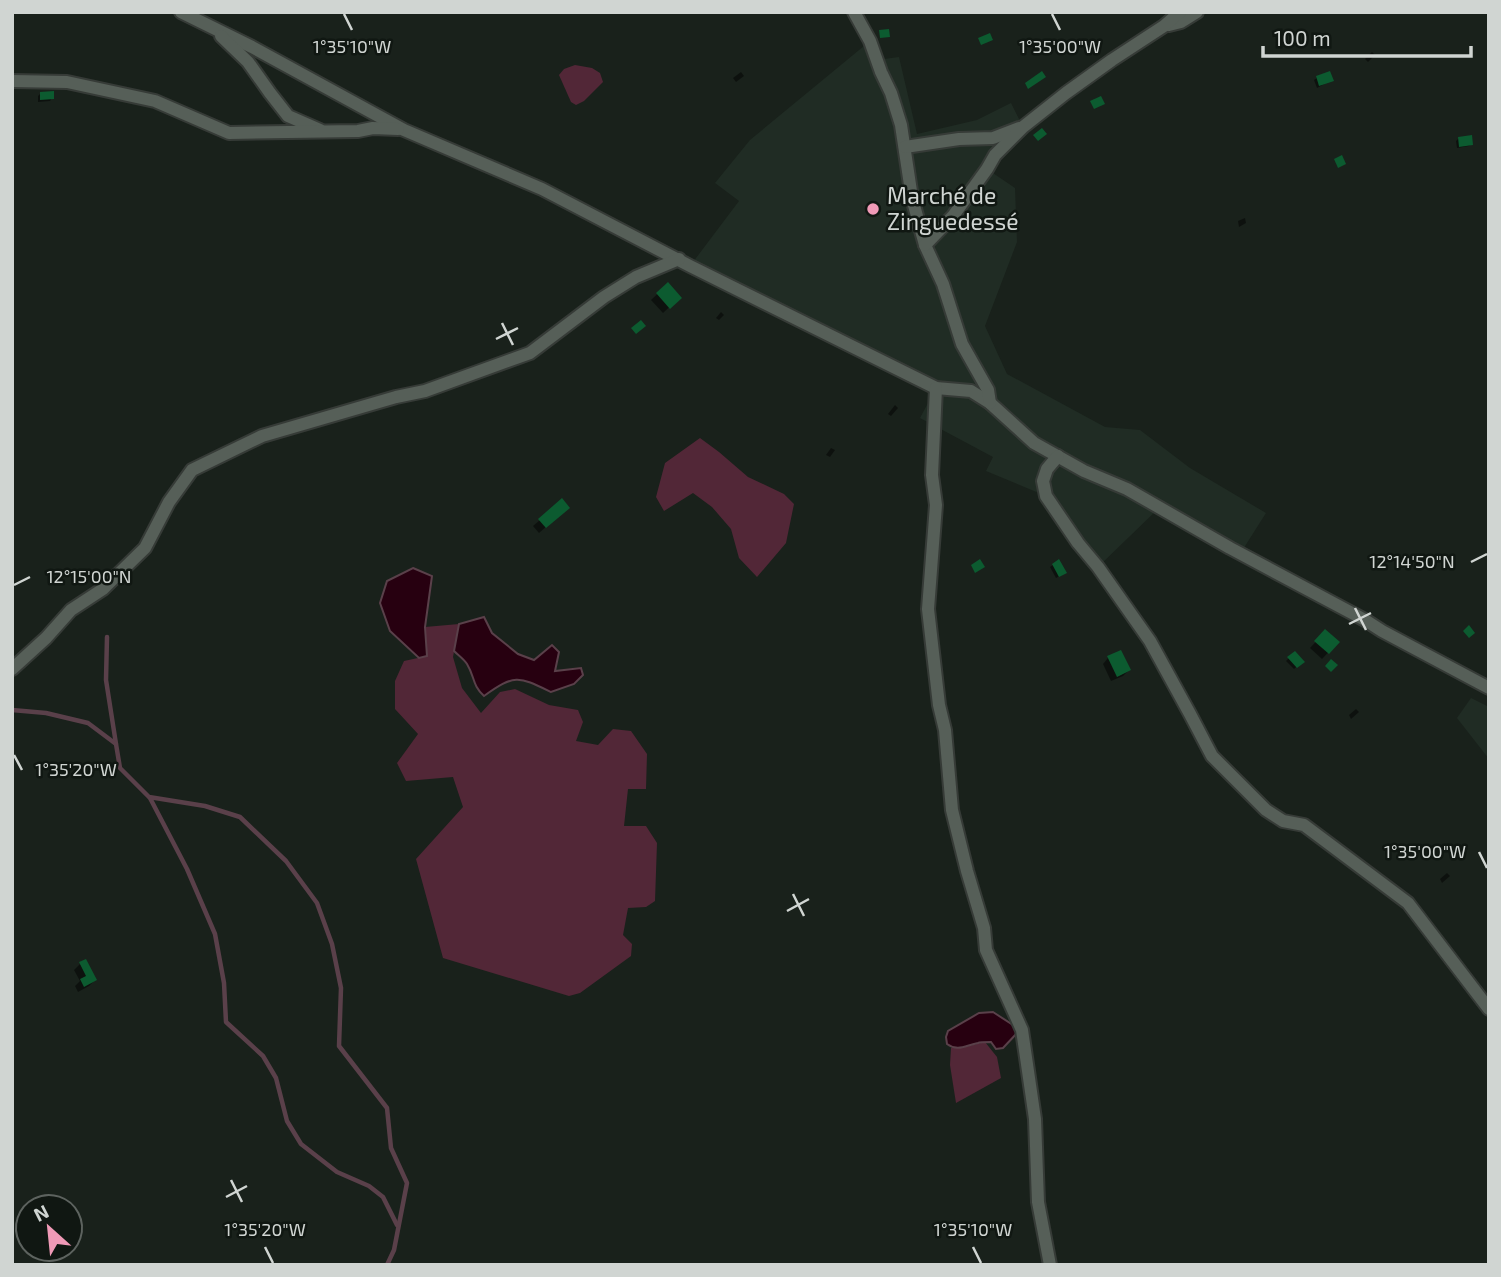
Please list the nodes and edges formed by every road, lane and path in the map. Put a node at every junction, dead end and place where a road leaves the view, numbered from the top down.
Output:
1 (181, 12) edge
2 (1180, 12) edge
3 (1197, 12) edge
4 (859, 13) edge
5 (1164, 26) junction
6 (213, 28) junction
7 (12, 81) edge
8 (1023, 127) junction
9 (404, 130) junction
10 (324, 131) junction
11 (905, 147) junction
12 (925, 245) junction
13 (679, 259) junction
14 (936, 388) junction
15 (990, 403) junction
16 (1058, 456) junction
17 (12, 669) edge
18 (1489, 688) edge
19 (1489, 1009) edge
20 (1050, 1265) edge

1 - 6 street
2 - 5 street
3 - 5 street
4 - 11 street
5 - 8 street
6 - 9 street
6 - 10 street
7 - 10 street
8 - 11 street
8 - 12 street
9 - 10 street
9 - 13 street
11 - 12 street
12 - 15 street
13 - 14 street
13 - 17 street
14 - 15 street
14 - 20 street
15 - 16 street
16 - 18 street
16 - 19 street

